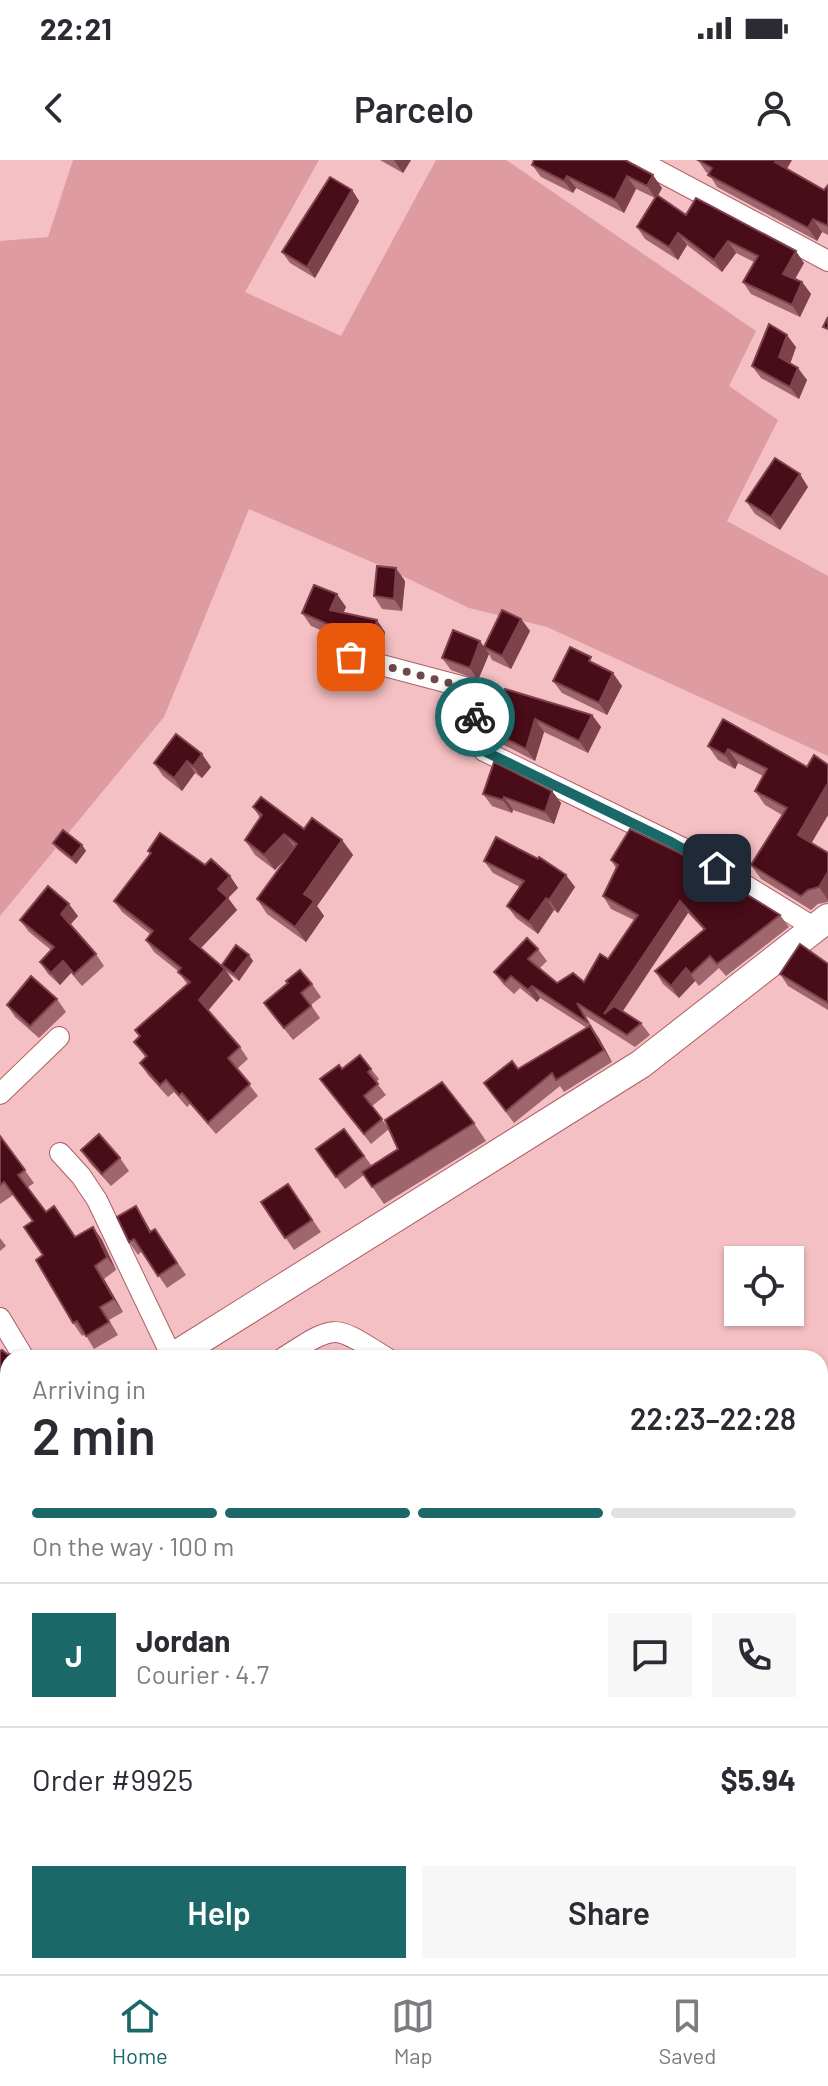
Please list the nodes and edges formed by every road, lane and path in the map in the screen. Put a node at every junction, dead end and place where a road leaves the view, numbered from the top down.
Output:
1 (638, 160) edge
2 (828, 261) edge
3 (351, 657) dead end
4 (821, 923) edge
5 (59, 1037) dead end
6 (0, 1094) edge
7 (60, 1153) dead end
8 (0, 1318) edge
9 (19, 1350) edge
10 (179, 1350) edge
11 (190, 1350) edge
12 (295, 1350) edge
13 (374, 1350) edge

1 - 2 street
3 - 4 street
4 - 11 street
5 - 6 street
7 - 10 street
8 - 9 street
12 - 13 street

